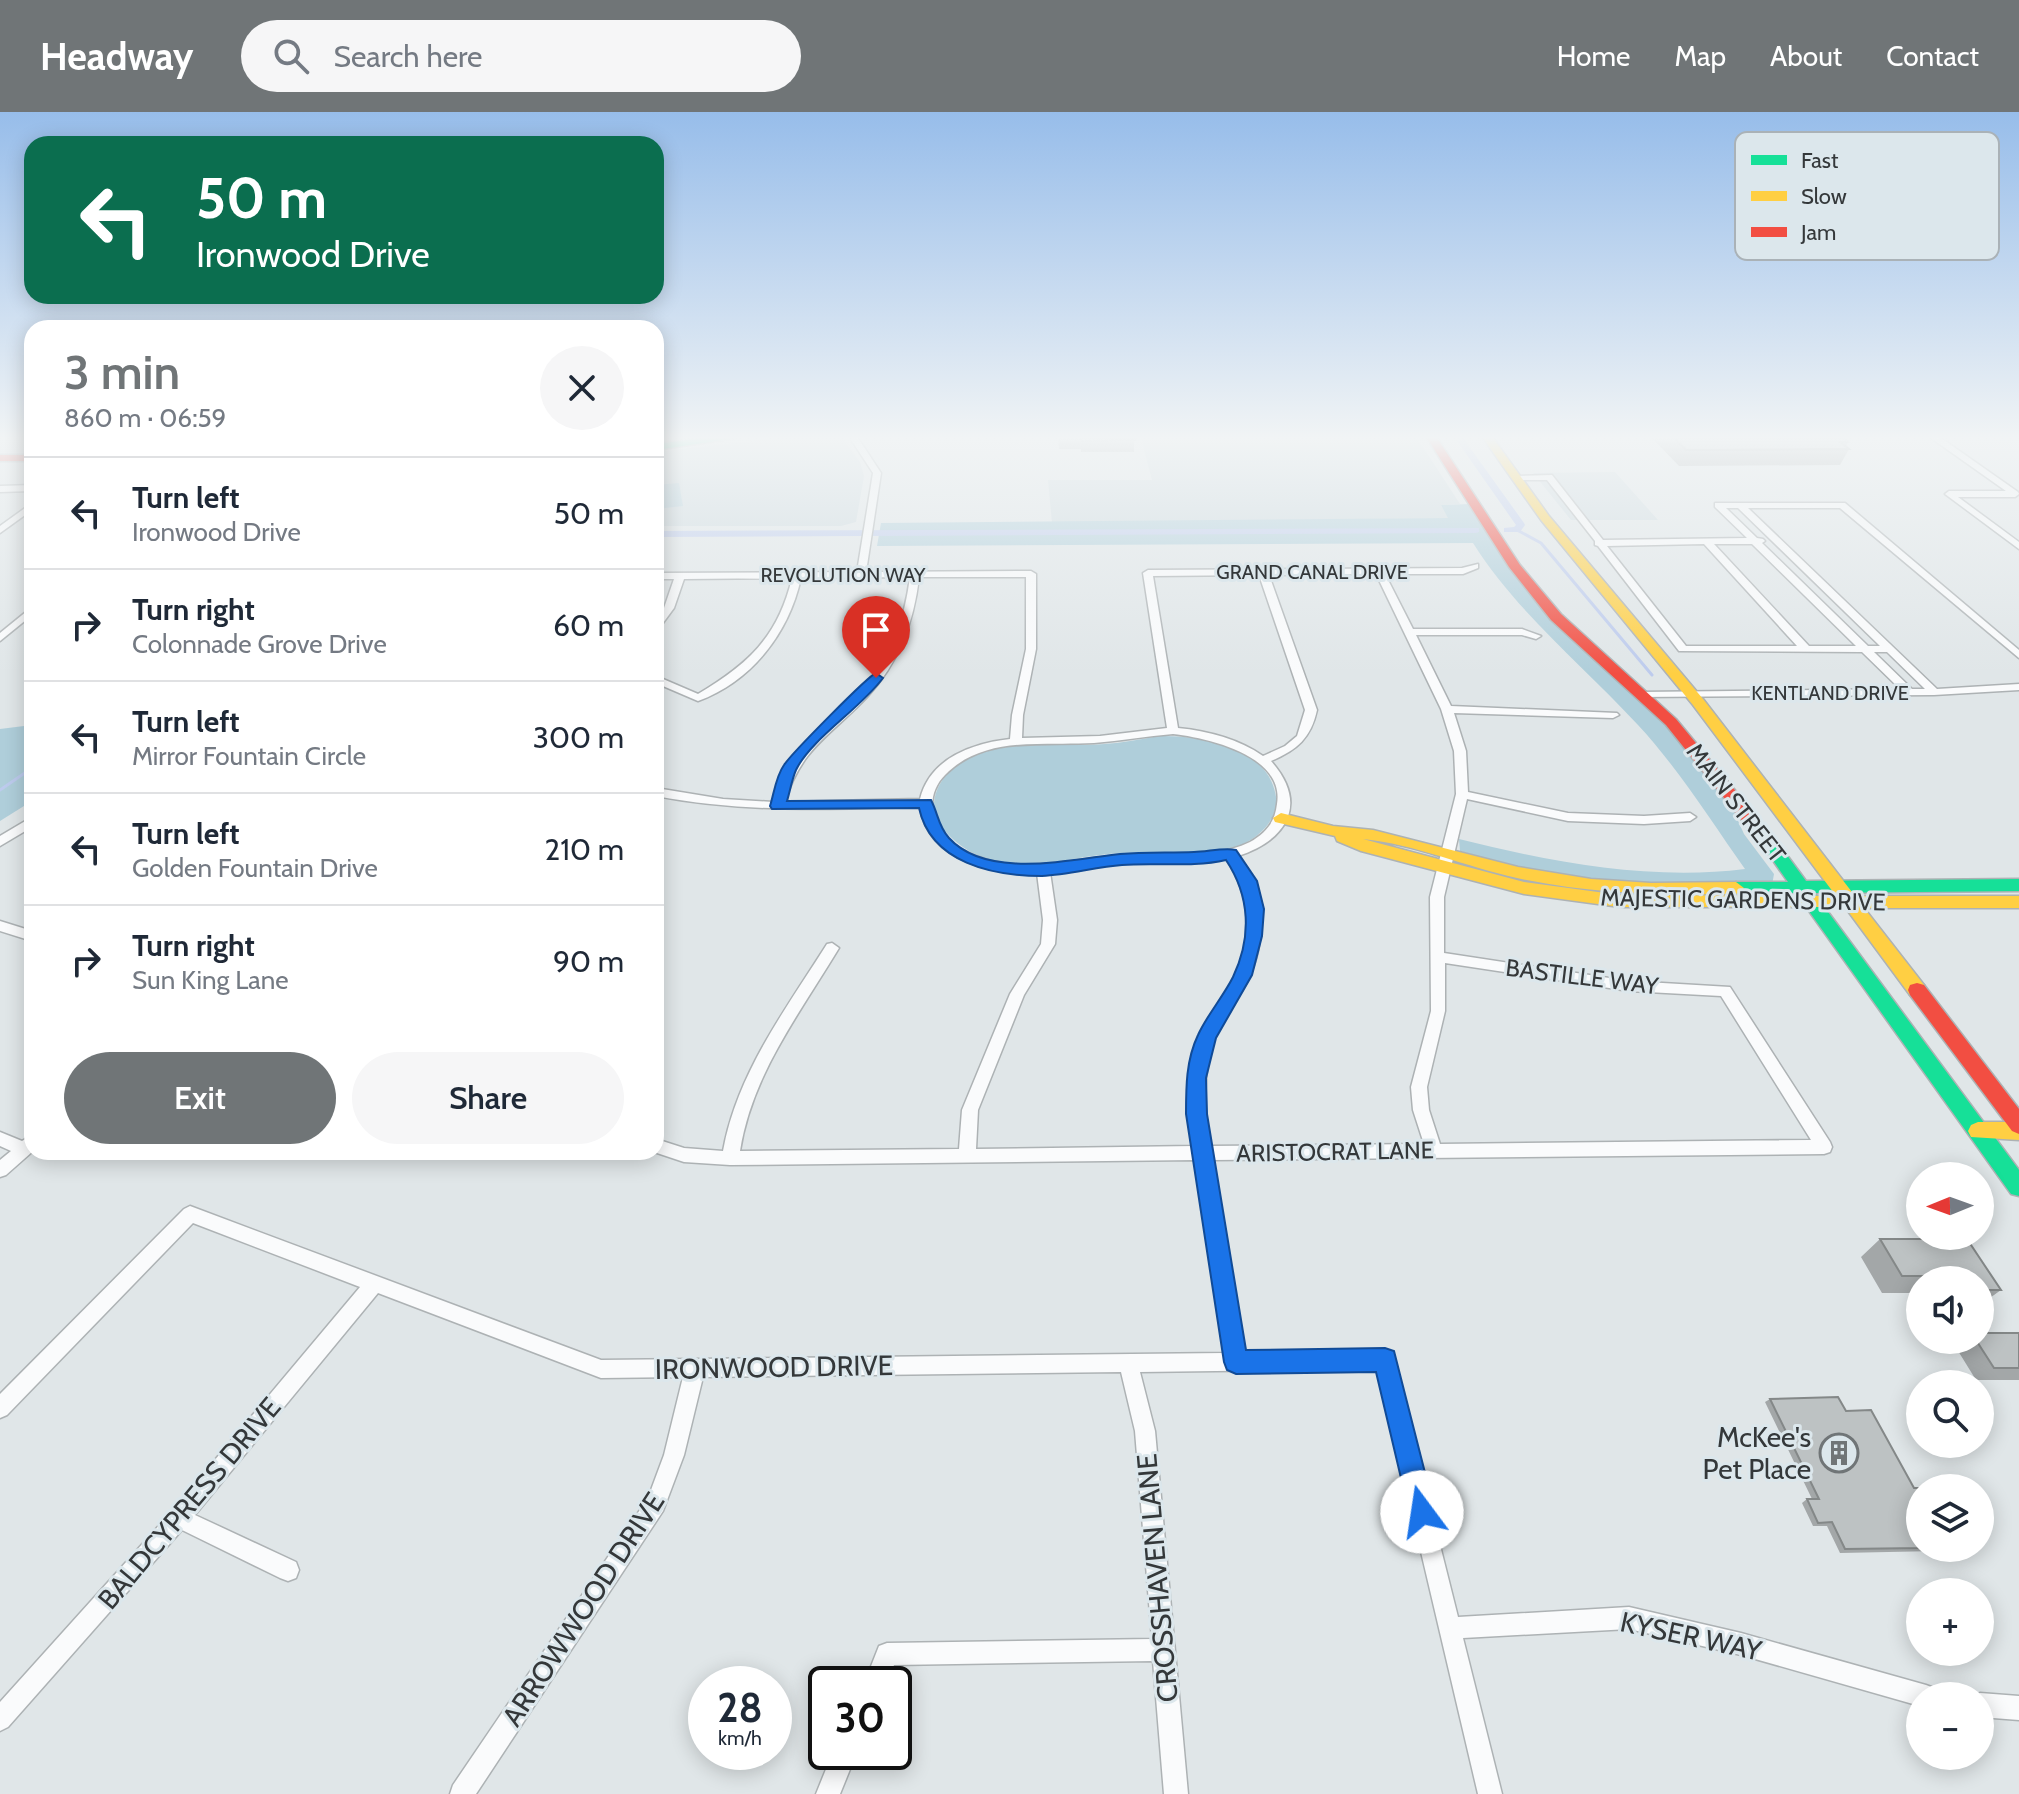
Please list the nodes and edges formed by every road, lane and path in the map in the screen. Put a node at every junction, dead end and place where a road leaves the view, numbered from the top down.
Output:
1 (18, 516) edge
2 (870, 516) edge
3 (1483, 516) edge
4 (1547, 516) edge
5 (1582, 516) edge
6 (1730, 516) edge
7 (1751, 516) edge
8 (1856, 516) edge
9 (1979, 516) edge
10 (0, 530) edge
11 (1755, 541) junction
12 (1776, 541) junction
13 (1707, 542) junction
14 (1598, 543) junction
15 (2019, 546) edge
16 (1475, 566) dead end
17 (1379, 571) junction
18 (1263, 572) junction
19 (861, 574) junction
20 (915, 574) junction
21 (797, 575) junction
22 (664, 576) edge
23 (680, 576) junction
24 (664, 615) edge
25 (24, 617) edge
26 (1408, 632) junction
27 (1536, 636) dead end
28 (0, 638) edge
29 (1806, 649) junction
30 (1864, 649) junction
31 (1888, 649) junction
32 (2019, 655) edge
33 (664, 683) edge
34 (2019, 687) edge
35 (1909, 692) junction
36 (1934, 692) junction
37 (1690, 694) junction
38 (1640, 695) junction
39 (1447, 709) junction
40 (1613, 715) dead end
41 (1173, 731) junction
42 (1016, 741) junction
43 (1262, 761) junction
44 (664, 793) edge
45 (1462, 794) junction
46 (926, 803) junction
47 (778, 806) junction
48 (1690, 817) dead end
49 (1281, 818) junction
50 (24, 826) edge
51 (0, 842) edge
52 (1230, 854) junction
53 (1446, 861) junction
54 (1043, 870) junction
55 (2019, 885) edge
56 (1837, 887) junction
57 (1806, 895) junction
58 (1849, 902) junction
59 (2019, 902) edge
60 (0, 926) edge
61 (24, 934) edge
62 (832, 948) dead end
63 (1440, 957) junction
64 (2019, 1128) edge
65 (1978, 1131) junction
66 (0, 1139) edge
67 (24, 1144) edge
68 (1824, 1147) joint
69 (24, 1149) edge
70 (664, 1149) edge
71 (1434, 1151) junction
72 (1202, 1153) junction
73 (967, 1155) junction
74 (730, 1158) junction
75 (0, 1170) edge
76 (2019, 1187) edge
77 (374, 1284) junction
78 (1236, 1362) junction
79 (1128, 1363) junction
80 (695, 1369) junction
81 (0, 1408) edge
82 (179, 1518) junction
83 (288, 1570) dead end
84 (1450, 1628) junction
85 (1164, 1650) junction
86 (882, 1666) edge
87 (1906, 1690) edge
88 (1994, 1706) edge
89 (2019, 1708) edge
90 (0, 1719) edge
91 (838, 1770) edge
92 (462, 1794) edge
93 (828, 1794) edge
94 (1176, 1794) edge
95 (1490, 1794) edge

1 - 10 street
2 - 19 street
3 - 38 main road, MAIN STREET
4 - 37 main road, MAIN STREET
5 - 14 street
6 - 11 street
7 - 12 street
8 - 32 street
9 - 15 street
11 - 12 street
11 - 13 street
11 - 30 street
12 - 31 street
13 - 14 street
13 - 29 street
14 - 29 street
16 - 17 street, GRAND CANAL DRIVE
17 - 18 street, GRAND CANAL DRIVE
17 - 26 street
18 - 41 street, GRAND CANAL DRIVE
18 - 43 street
19 - 20 street, REVOLUTION WAY
19 - 21 street, REVOLUTION WAY
20 - 42 street, REVOLUTION WAY
20 - 47 street
21 - 23 street, REVOLUTION WAY
21 - 33 street
22 - 23 street, REVOLUTION WAY
23 - 24 street
25 - 28 street
26 - 27 street
26 - 39 street
29 - 30 street
30 - 31 street
30 - 35 street
31 - 36 street
34 - 36 street, KENTLAND DRIVE
35 - 36 street, KENTLAND DRIVE
35 - 37 street, KENTLAND DRIVE
37 - 38 street, KENTLAND DRIVE
37 - 56 main road, MAIN STREET
38 - 57 main road, MAIN STREET
39 - 40 street
39 - 45 street
41 - 42 street
41 - 43 street
42 - 46 street
43 - 49 street
44 - 47 street
45 - 48 street
45 - 53 street
46 - 47 street
46 - 54 street
49 - 52 street
49 - 53 main road, MAJESTIC GARDENS DRIVE
50 - 51 street
52 - 54 street
52 - 72 street
53 - 57 main road, MAJESTIC GARDENS DRIVE
53 - 63 street
54 - 73 street
55 - 56 main road, MAJESTIC GARDENS DRIVE
56 - 57 main road, MAJESTIC GARDENS DRIVE
56 - 58 main road, MAIN STREET
57 - 58 main road, MAJESTIC GARDENS DRIVE
57 - 65 main road, MAIN STREET
58 - 59 main road, MAJESTIC GARDENS DRIVE
58 - 64 main road, MAIN STREET
60 - 61 street
62 - 74 street
63 - 68 street, BASTILLE WAY
63 - 71 street
64 - 65 main road
65 - 76 main road, MAIN STREET
66 - 67 street
68 - 71 street, ARISTOCRAT LANE
69 - 75 street
70 - 74 street, ARISTOCRAT LANE
71 - 72 street, ARISTOCRAT LANE
72 - 73 street, ARISTOCRAT LANE
72 - 78 street
73 - 74 street, ARISTOCRAT LANE
77 - 80 street, IRONWOOD DRIVE
77 - 81 street, IRONWOOD DRIVE
77 - 82 street, BALDCYPRESS DRIVE
78 - 79 street, IRONWOOD DRIVE
78 - 84 street, IRONWOOD DRIVE
79 - 80 street, IRONWOOD DRIVE
79 - 85 street, CROSSHAVEN LANE
80 - 92 street, ARROWWOOD DRIVE
82 - 83 street
82 - 90 street, BALDCYPRESS DRIVE
84 - 87 street, KYSER WAY
84 - 95 street
85 - 86 street
85 - 94 street, CROSSHAVEN LANE
88 - 89 street
91 - 93 street

